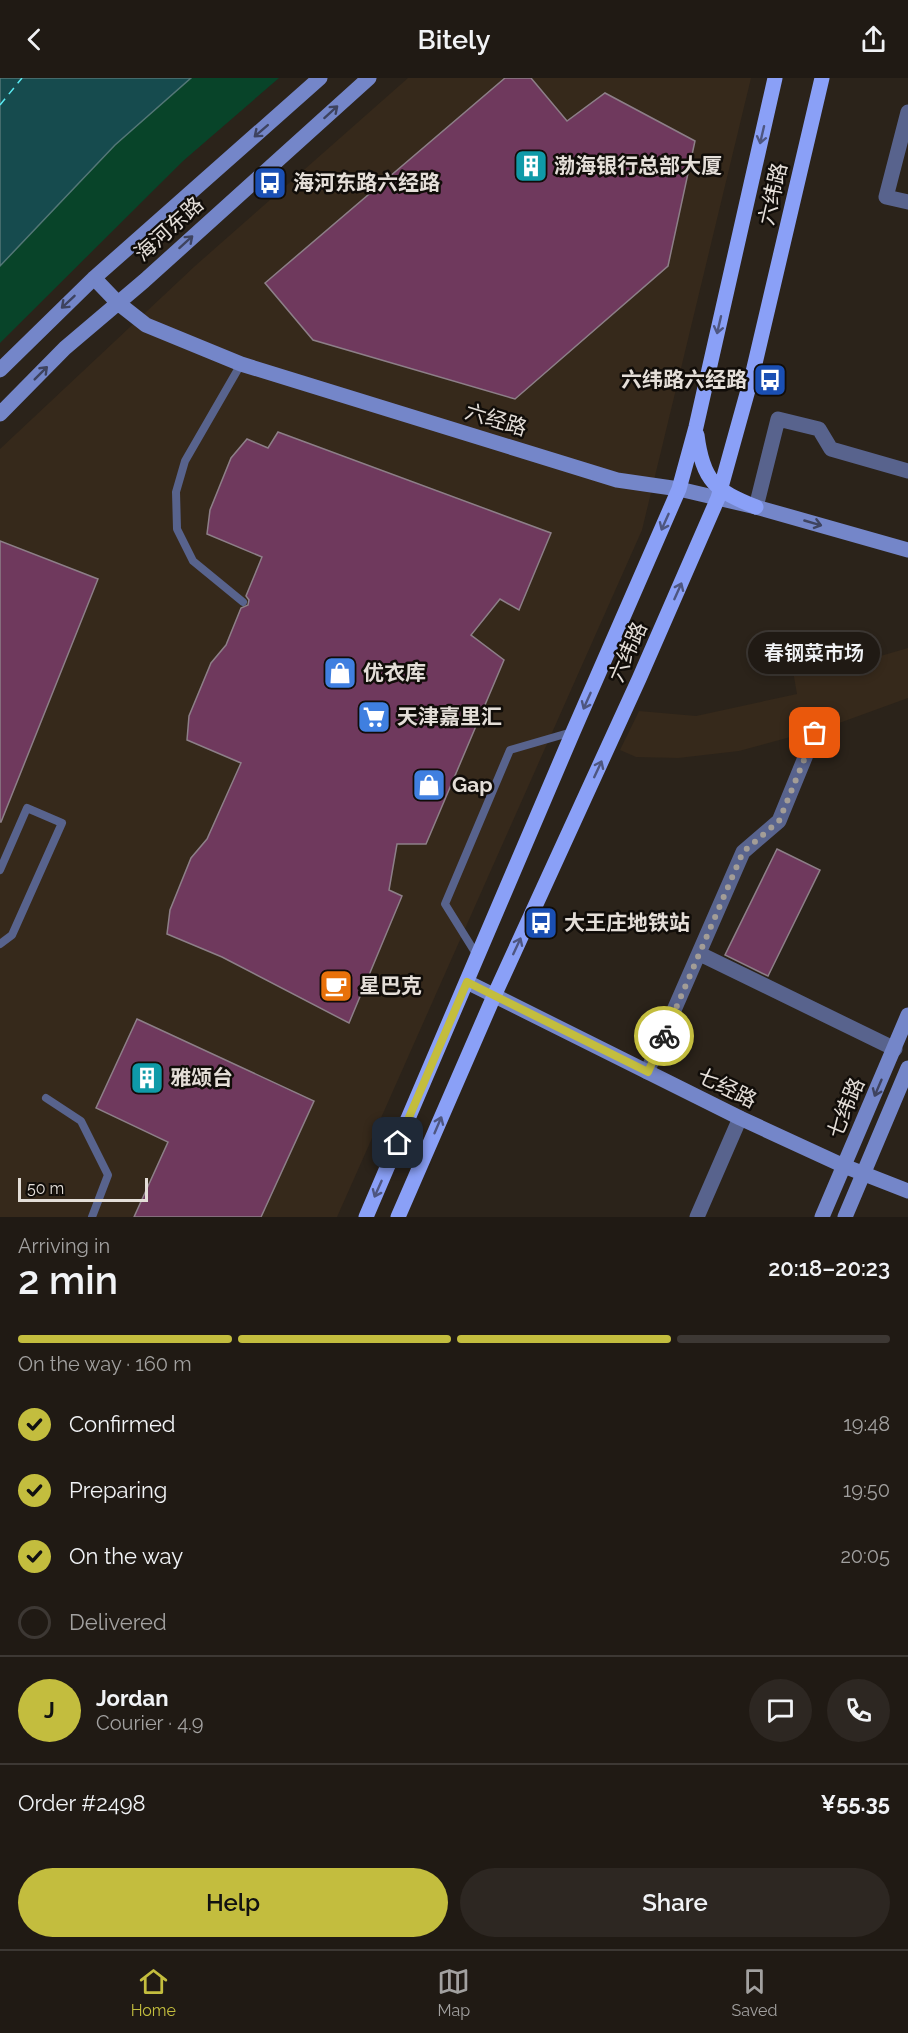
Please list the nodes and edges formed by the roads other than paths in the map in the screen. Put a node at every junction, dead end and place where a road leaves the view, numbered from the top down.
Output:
1 (320, 78) edge
2 (369, 78) edge
3 (775, 78) edge
4 (822, 78) edge
5 (908, 112) edge
6 (908, 202) edge
7 (94, 278) junction
8 (118, 303) junction
9 (242, 364) junction
10 (0, 370) edge
11 (0, 414) edge
12 (696, 427) junction
13 (908, 471) edge
14 (680, 489) junction
15 (719, 494) junction
16 (756, 507) junction
17 (908, 550) edge
18 (243, 602) dead end
19 (573, 732) junction
20 (815, 733) dead end
21 (0, 870) edge
22 (0, 944) edge
23 (700, 954) junction
24 (478, 957) junction
25 (467, 982) junction
26 (494, 996) junction
27 (908, 1015) edge
28 (895, 1049) junction
29 (908, 1068) edge
30 (648, 1072) junction
31 (46, 1098) dead end
32 (740, 1118) junction
33 (844, 1166) junction
34 (864, 1175) junction
35 (908, 1191) edge
36 (92, 1217) edge
37 (366, 1217) edge
38 (398, 1217) edge
39 (697, 1217) edge
40 (822, 1217) edge
41 (845, 1217) edge

1 -> 7 main road, 海河东路
8 -> 2 main road, 海河东路
3 -> 12 main road, 六纬路
4 - 15 main road, 六纬路
5 - 6 street
7 - 8 main road, 六经路
7 -> 10 main road, 海河东路
8 - 9 main road, 六经路
11 -> 8 main road, 海河东路
9 - 14 main road, 六经路
9 - 18 lane
12 - 14 main road, 六纬路
12 - 15 main road
13 - 16 street
14 - 15 main road, 六经路
14 -> 19 main road, 六纬路
15 - 16 main road, 六经路
26 -> 15 main road, 六纬路
16 -> 17 main road, 六经路
19 - 24 main road, 六纬路
19 - 24 lane
20 - 23 street
21 - 22 lane
23 - 28 street
23 - 30 street
24 - 25 main road, 六纬路
25 - 26 main road, 七经路
25 -> 37 main road, 六纬路
26 - 30 main road, 七经路
38 -> 26 main road, 六纬路
27 - 28 main road, 七纬路
28 -> 33 main road, 七纬路
29 - 34 main road, 七纬路
30 - 32 main road, 七经路
31 - 36 lane
32 - 33 main road, 七经路
32 - 39 street
33 - 34 main road, 七经路
33 - 40 main road, 七纬路
34 - 35 main road, 七经路
34 - 41 main road, 七纬路

